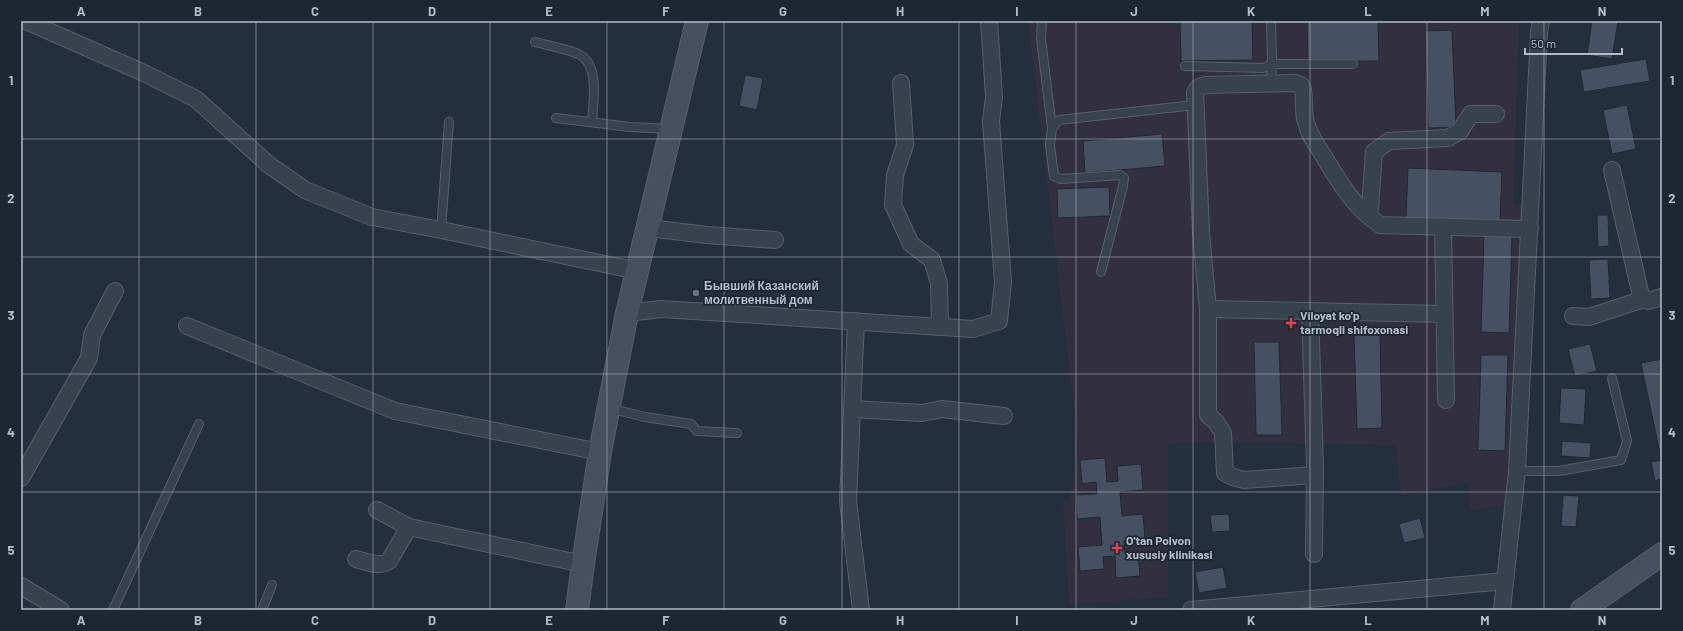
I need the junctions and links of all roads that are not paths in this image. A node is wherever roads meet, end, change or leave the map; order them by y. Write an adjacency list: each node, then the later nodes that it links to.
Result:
1 (26, 21): 25 (street)
2 (697, 21): 19 (main road)
3 (989, 21): 39 (street)
4 (1042, 21): 18 (lane)
5 (1271, 21): 8 (lane)
6 (1541, 21): 24 (street)
7 (535, 42): 17 (lane)
8 (1272, 64): 9 (lane); 10 (lane); 11 (lane)
9 (1353, 64)
10 (1185, 66)
11 (1271, 83): 13 (street); 21 (street)
12 (901, 84): 39 (street)
13 (1195, 105): 18 (lane); 32 (street)
14 (1496, 114): 21 (street)
15 (556, 118): 17 (lane)
16 (449, 122): 25 (lane)
17 (592, 122): 19 (lane)
18 (1052, 128): 28 (lane)
19 (671, 129): 23 (main road)
20 (1612, 170): 31 (street)
21 (1367, 215): 22 (street)
22 (1443, 227): 24 (street); 35 (street)
23 (648, 228): 26 (street); 27 (main road)
24 (1530, 229): 48 (street)
25 (441, 230): 27 (street)
26 (775, 240)
27 (638, 271): 34 (main road)
28 (1101, 272)
29 (115, 291): 50 (street)
30 (1662, 297): 31 (street)
31 (1644, 299): 36 (street)
32 (1208, 309): 33 (street); 49 (street)
33 (1310, 311): 35 (street); 49 (street)
34 (627, 313): 37 (street); 42 (main road)
35 (1444, 314): 41 (street)
36 (1573, 316)
37 (856, 321): 39 (street); 43 (street)
38 (187, 326): 47 (street)
39 (940, 327)
40 (1612, 378): 48 (lane)
41 (1446, 400)
42 (609, 408): 46 (lane); 47 (main road)
43 (852, 409): 44 (street); 65 (street)
44 (1004, 416)
45 (200, 424): 62 (lane)
46 (737, 433)
47 (600, 452): 56 (main road)
48 (1517, 471): 58 (street)
49 (1315, 475): 53 (street)
50 (21, 478)
51 (377, 510): 52 (street)
52 (409, 527): 55 (street); 56 (street)
53 (1314, 554)
54 (1662, 554): 68 (main road)
55 (356, 559)
56 (583, 564): 64 (main road)
57 (1662, 572): 69 (main road)
58 (1505, 581): 66 (street); 67 (street)
59 (272, 585): 63 (lane)
60 (21, 586): 61 (street)
61 (61, 610)
62 (112, 610)
63 (262, 610)
64 (577, 610)
65 (861, 610)
66 (1191, 610)
67 (1502, 610)
68 (1582, 610)
69 (1608, 610)

